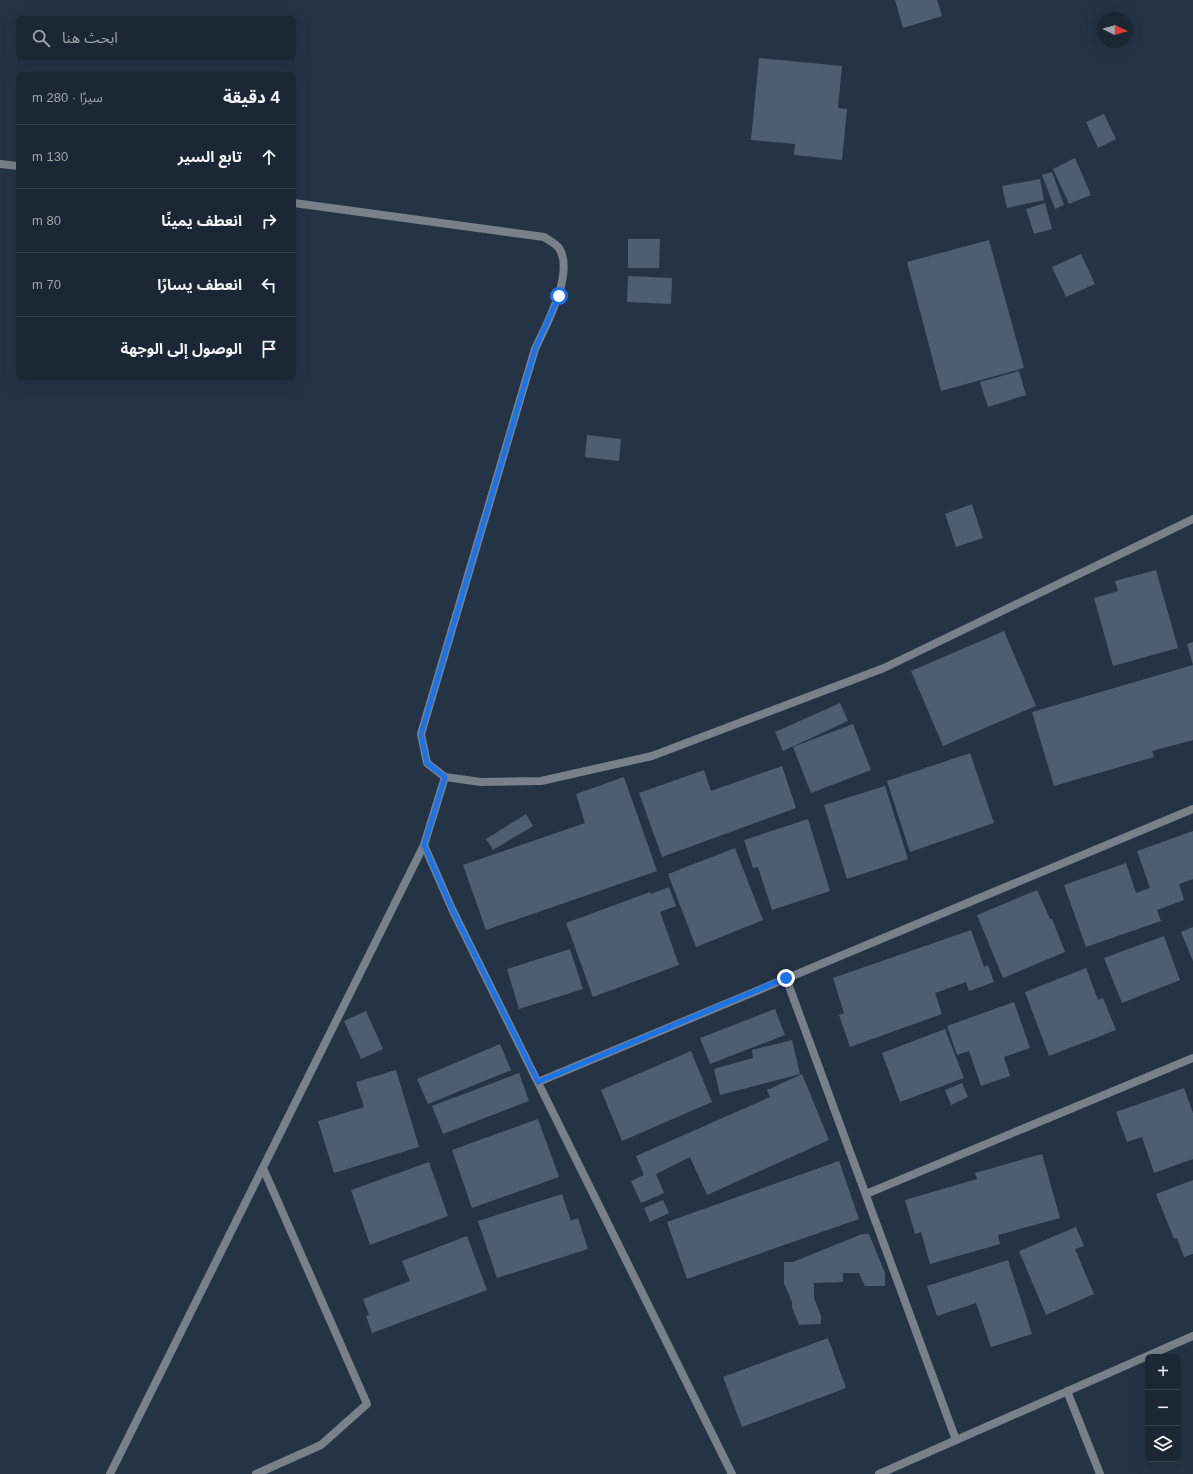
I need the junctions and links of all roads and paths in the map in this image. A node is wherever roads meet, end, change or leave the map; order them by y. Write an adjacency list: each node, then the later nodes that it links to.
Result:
1 (0, 164): 2 (street)
2 (16, 166)
3 (296, 203): 5 (street)
4 (1193, 520): 5 (street)
5 (445, 777): 7 (street)
6 (1193, 809): 8 (street)
7 (424, 845): 10 (street); 11 (street)
8 (786, 978): 10 (street); 12 (street)
9 (1193, 1058): 12 (street)
10 (538, 1082): 18 (street)
11 (262, 1168): 16 (street); 17 (street)
12 (866, 1194): 15 (street)
13 (1193, 1336): 14 (street)
14 (1067, 1391): 15 (street); 20 (street)
15 (956, 1440): 19 (street)
16 (110, 1474)
17 (256, 1474)
18 (732, 1474)
19 (879, 1474)
20 (1100, 1474)

